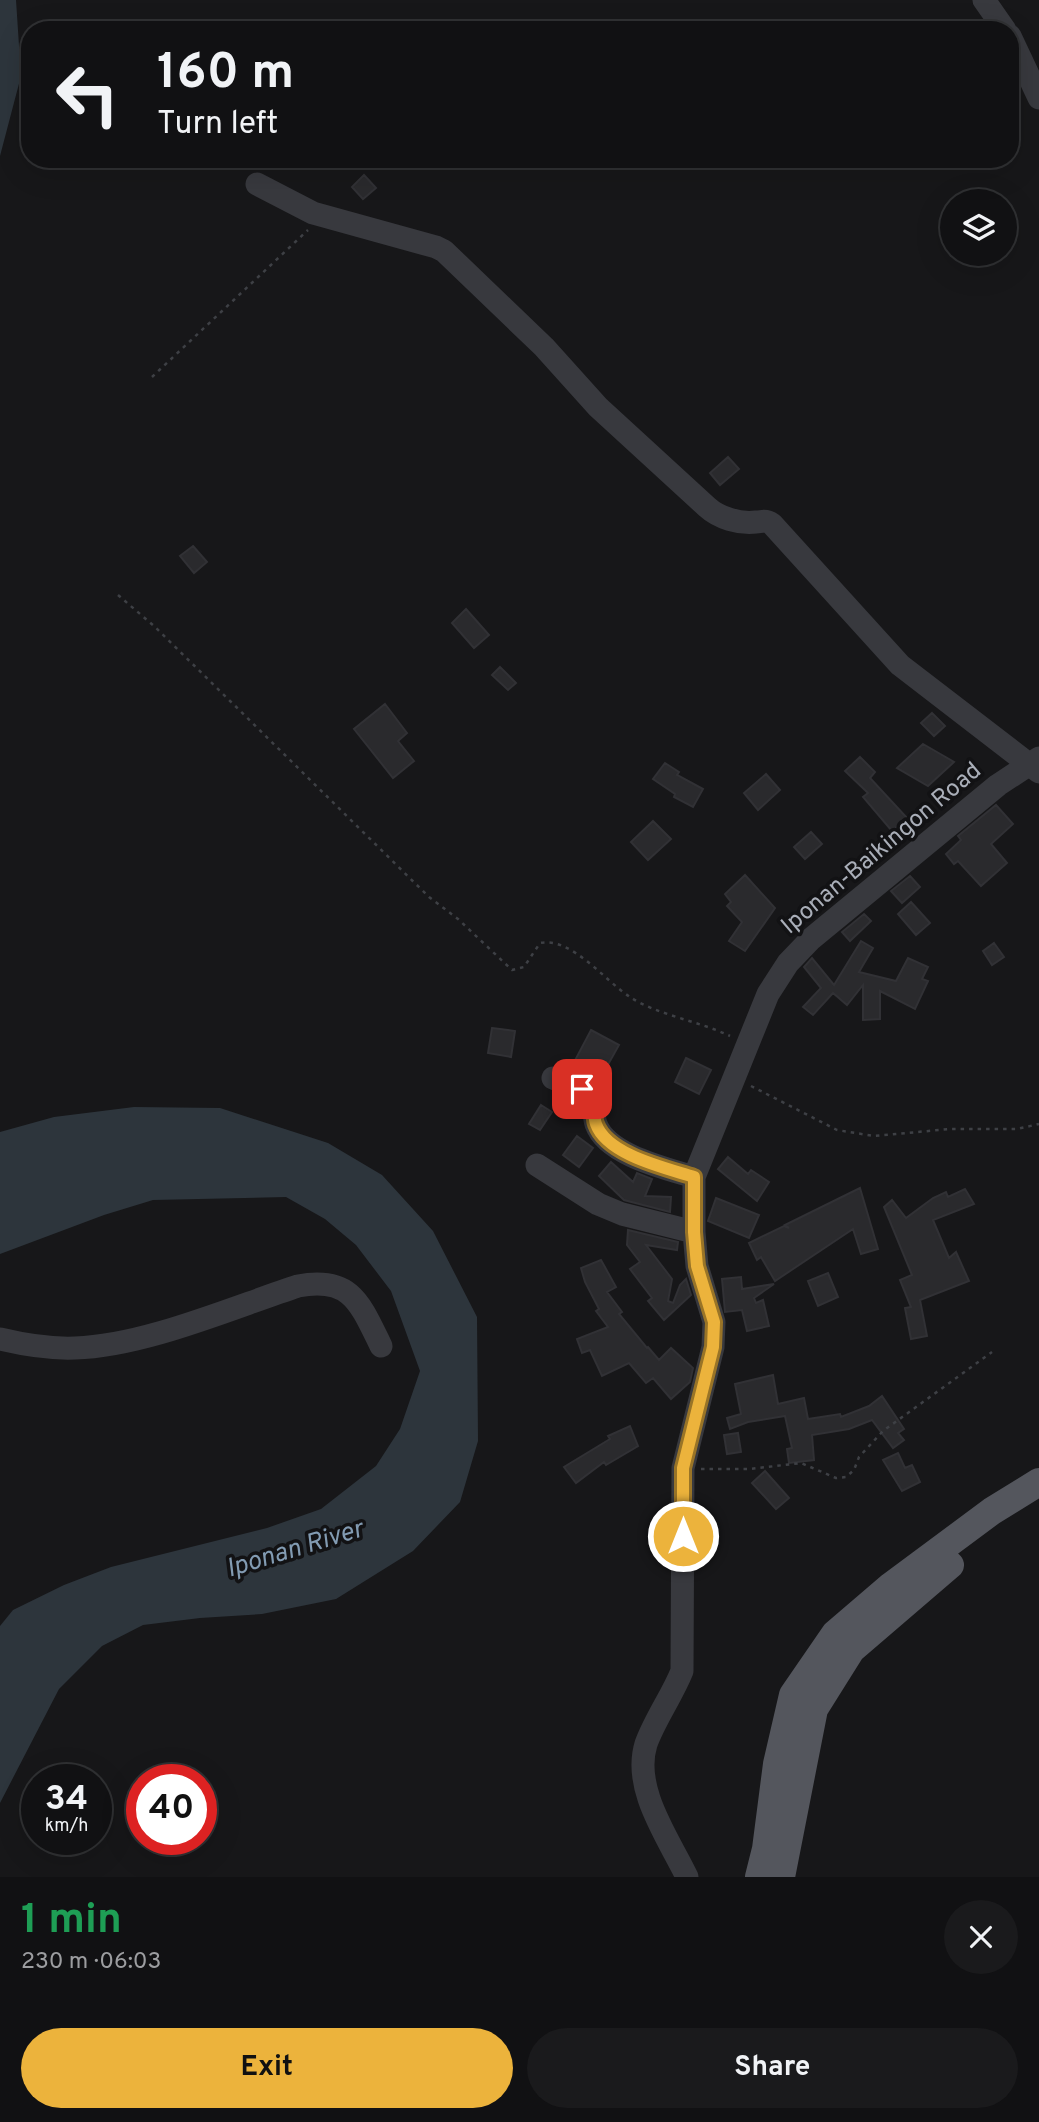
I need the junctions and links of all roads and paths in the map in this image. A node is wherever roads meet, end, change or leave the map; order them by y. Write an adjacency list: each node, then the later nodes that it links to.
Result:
1 (984, 0): 2 (street)
2 (999, 21)
3 (1019, 55): 4 (street)
4 (1039, 98)
5 (257, 184): 6 (street)
6 (323, 216): 7 (path); 9 (street)
7 (152, 377)
8 (118, 595): 10 (path)
9 (1036, 764): 10 (street, Iponan-Baikingon Road)
10 (745, 1044): 11 (street, Iponan-Baikingon Road)
11 (733, 1076): 13 (path); 15 (street, Iponan-Baikingon Road)
12 (553, 1078): 15 (street)
13 (1039, 1124)
14 (537, 1165): 16 (street)
15 (694, 1177): 16 (street, Iponan-Baikingon Road)
16 (694, 1232): 20 (street, Iponan-Baikingon Road)
17 (0, 1339): 18 (street)
18 (381, 1346)
19 (992, 1352): 20 (path)
20 (683, 1468): 23 (street, Iponan-Baikingon Road)
21 (1039, 1482): 24 (main road)
22 (1039, 1503): 25 (main road)
23 (687, 1877)
24 (760, 1877)
25 (780, 1877)

